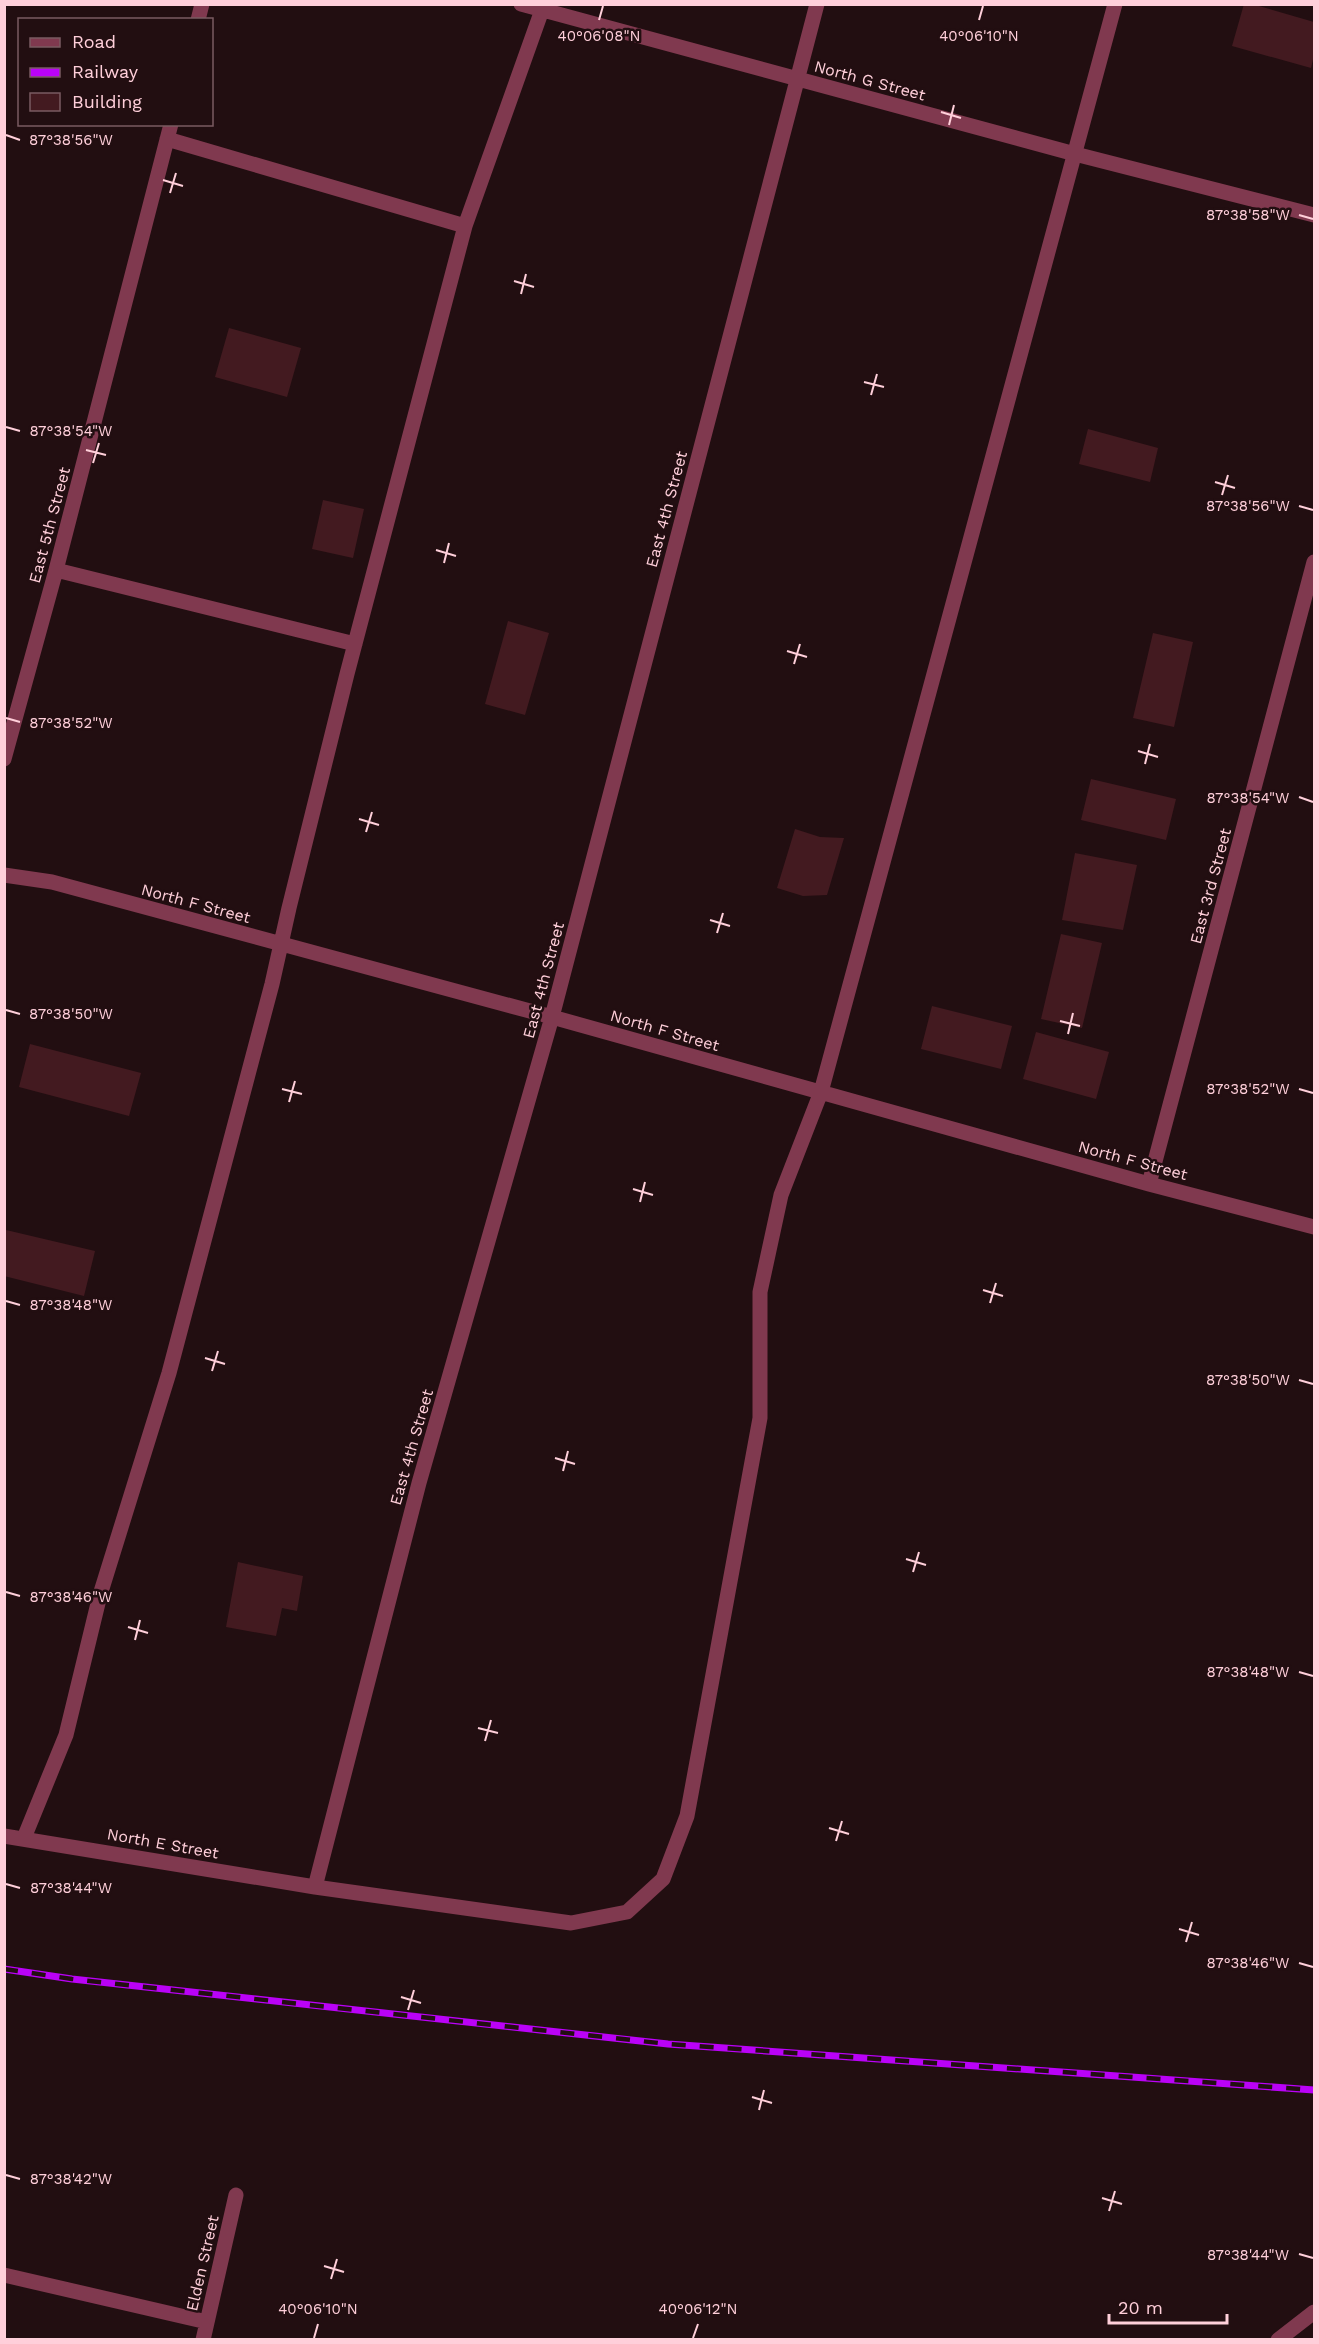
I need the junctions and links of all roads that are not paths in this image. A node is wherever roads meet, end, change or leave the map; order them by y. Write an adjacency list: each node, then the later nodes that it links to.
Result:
1 (521, 4): 4 (street, North G Street)
2 (817, 4): 5 (street, East 4th Street)
3 (1115, 4): 7 (street, North E Street)
4 (542, 10): 5 (street, North G Street); 9 (street)
5 (797, 79): 7 (street, North G Street); 16 (street, East 4th Street)
6 (169, 132): 9 (street); 11 (street, East 5th Street)
7 (1075, 154): 8 (street, North G Street); 17 (street, North E Street)
8 (1314, 215)
9 (465, 226): 12 (street)
10 (1314, 562): 18 (street, East 3rd Street)
11 (56, 570): 12 (street); 13 (street, East 5th Street)
12 (355, 644): 15 (street)
13 (4, 759)
14 (4, 875): 15 (street, North F Street)
15 (280, 944): 16 (street, North F Street); 21 (street)
16 (552, 1017): 17 (street, North F Street); 22 (street, East 4th Street)
17 (821, 1092): 18 (street, North F Street); 22 (street, North E Street)
18 (1149, 1184): 19 (street, North F Street)
19 (1314, 1227)
20 (4, 1836): 21 (street, North E Street)
21 (24, 1838): 22 (street, North E Street)
22 (315, 1887)
23 (236, 2195): 26 (street, Elden Street)
24 (4, 2275): 26 (street)
25 (1314, 2312): 28 (street)
26 (207, 2322): 27 (street, Elden Street)
27 (203, 2340)
28 (1278, 2340)

